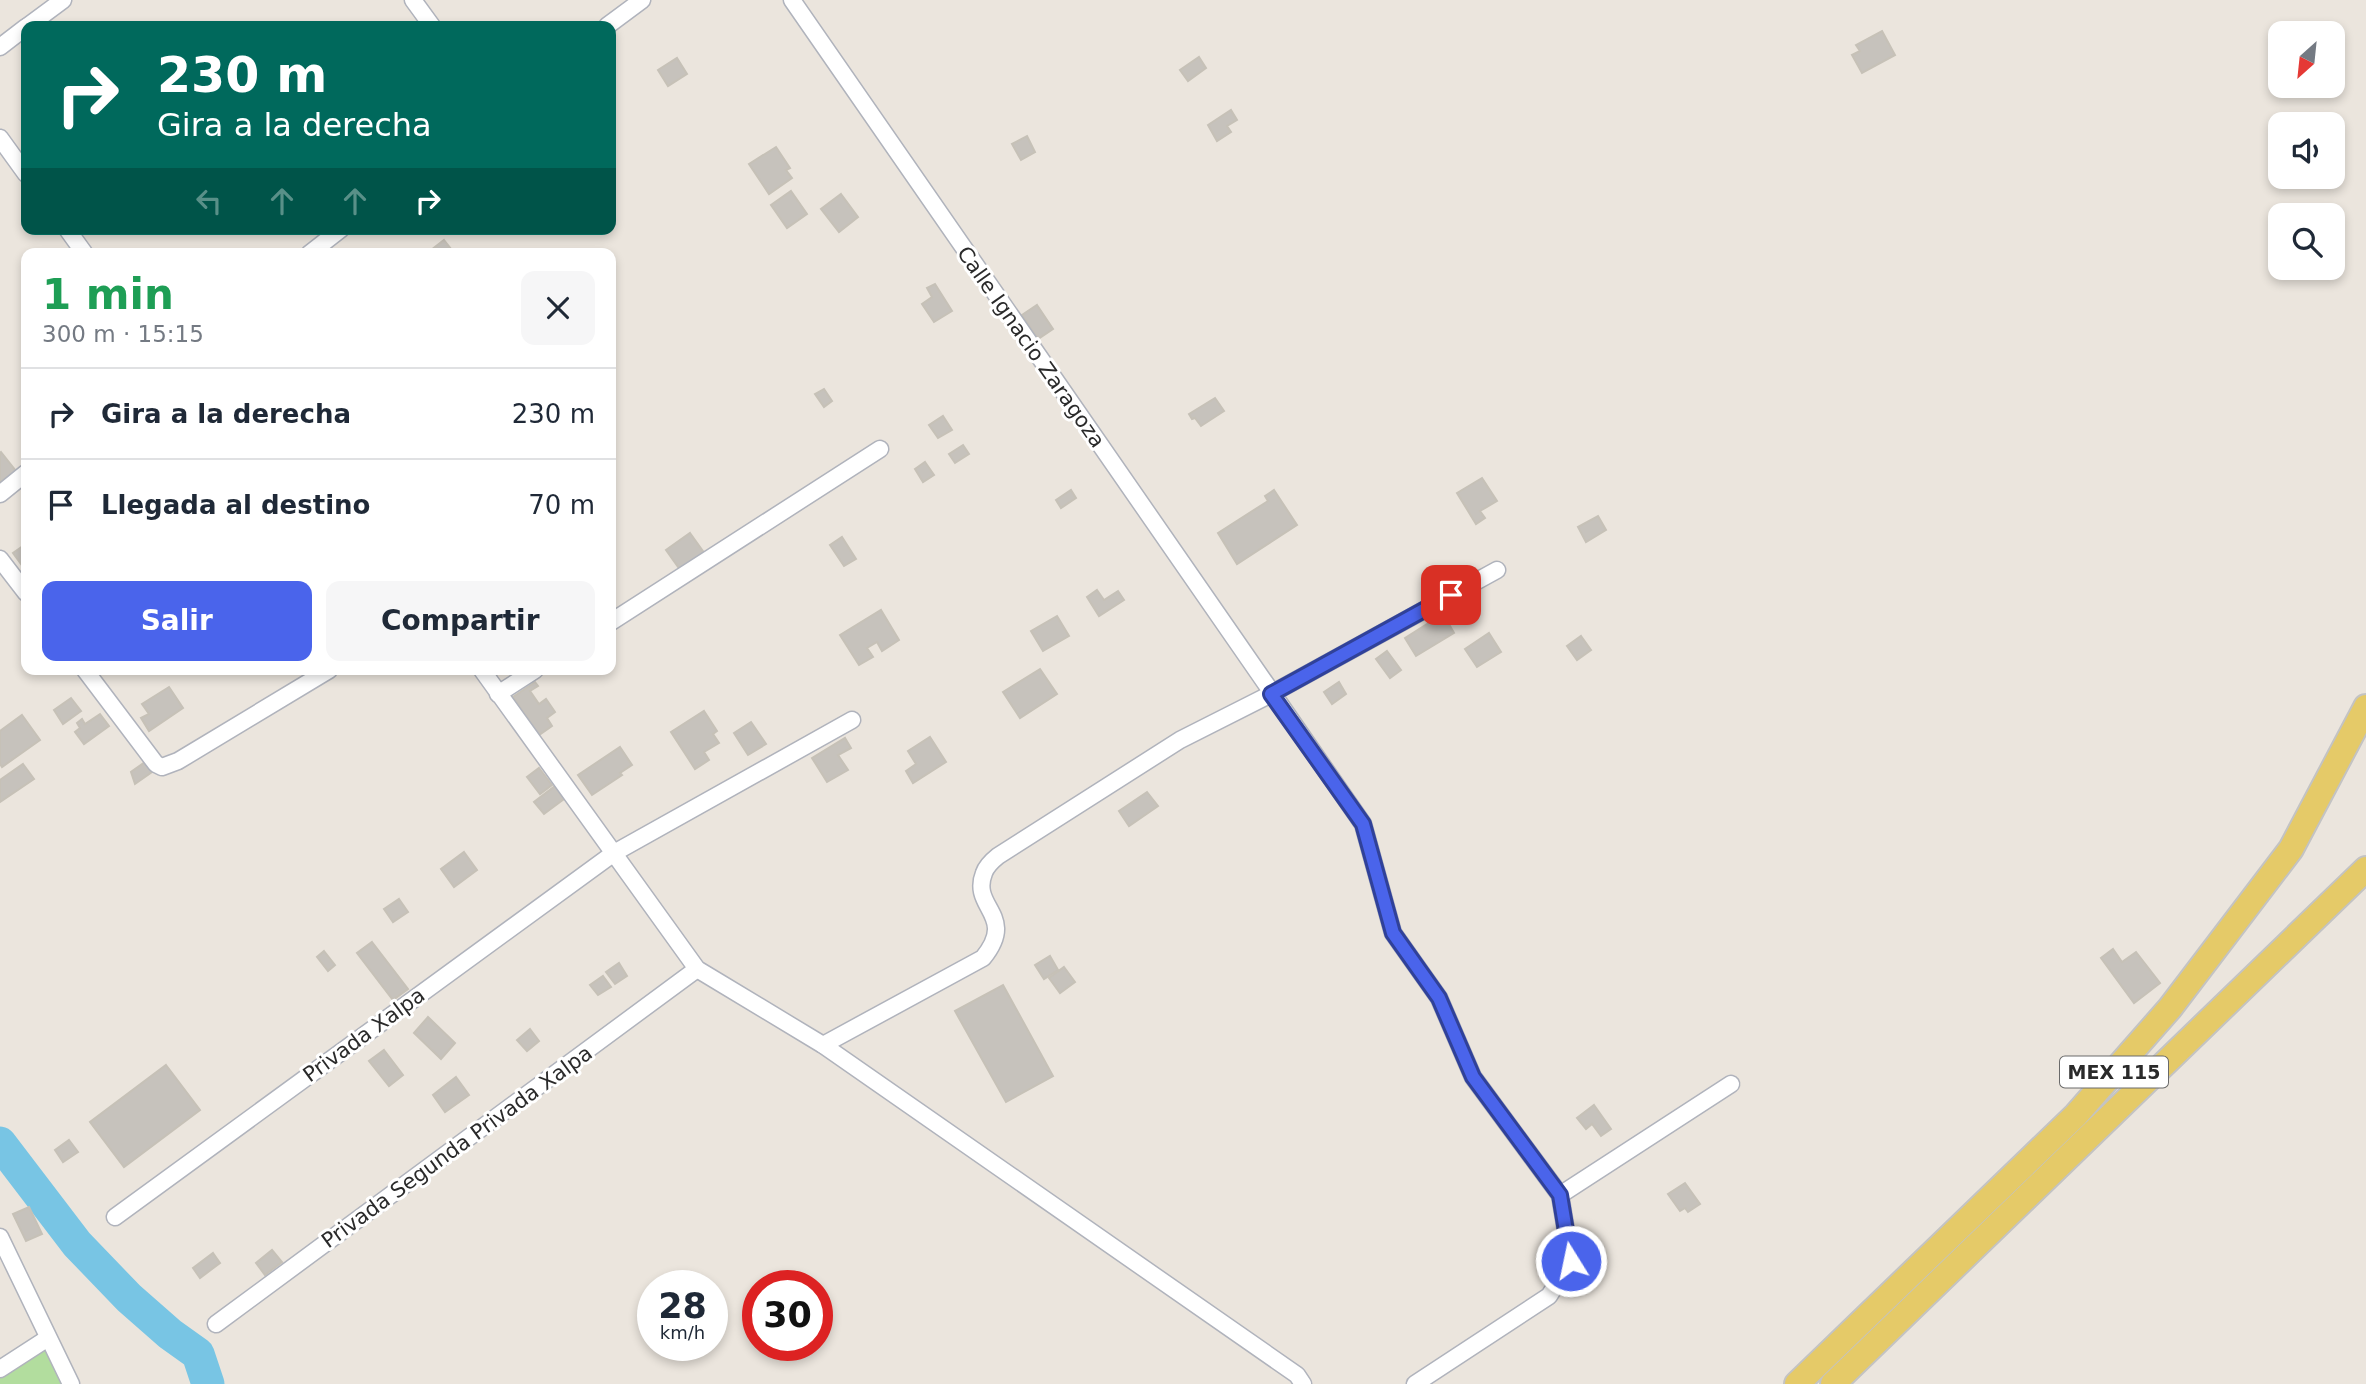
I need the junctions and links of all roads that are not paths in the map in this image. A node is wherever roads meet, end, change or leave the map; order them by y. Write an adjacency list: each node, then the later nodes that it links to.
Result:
1 (62, 0): 5 (street)
2 (413, 0): 6 (street)
3 (642, 0): 7 (street)
4 (792, 0): 26 (street, Calle Ignacio Zaragoza)
5 (35, 21)
6 (428, 21)
7 (614, 21)
8 (21, 31): 9 (street)
9 (0, 47)
10 (0, 138): 11 (street)
11 (21, 167)
12 (333, 235): 13 (street)
13 (317, 248)
14 (880, 449): 20 (street)
15 (21, 477): 16 (street)
16 (0, 494)
17 (0, 558): 19 (street)
18 (1497, 570): 26 (street)
19 (21, 586)
20 (616, 618)
21 (89, 675): 22 (street)
22 (321, 675)
23 (485, 675): 25 (street)
24 (527, 675): 25 (street)
25 (498, 694): 29 (street)
26 (1271, 694): 32 (street); 34 (street, Calle Ignacio Zaragoza)
27 (2366, 707): 43 (main road, MEX 115)
28 (852, 720): 29 (street, Privada Xalpa)
29 (614, 853): 31 (street); 35 (street, Privada Xalpa)
30 (2366, 869): 44 (main road, MEX 115)
31 (697, 969): 32 (street); 37 (street, Privada Segunda Privada Xalpa)
32 (823, 1045): 41 (street)
33 (1731, 1084): 34 (street)
34 (1560, 1195): 42 (street)
35 (115, 1217)
36 (0, 1237): 38 (street)
37 (216, 1324)
38 (48, 1338): 39 (street); 40 (street)
39 (0, 1369)
40 (71, 1384)
41 (1303, 1384)
42 (1415, 1384)
43 (1797, 1384)
44 (1833, 1384)

